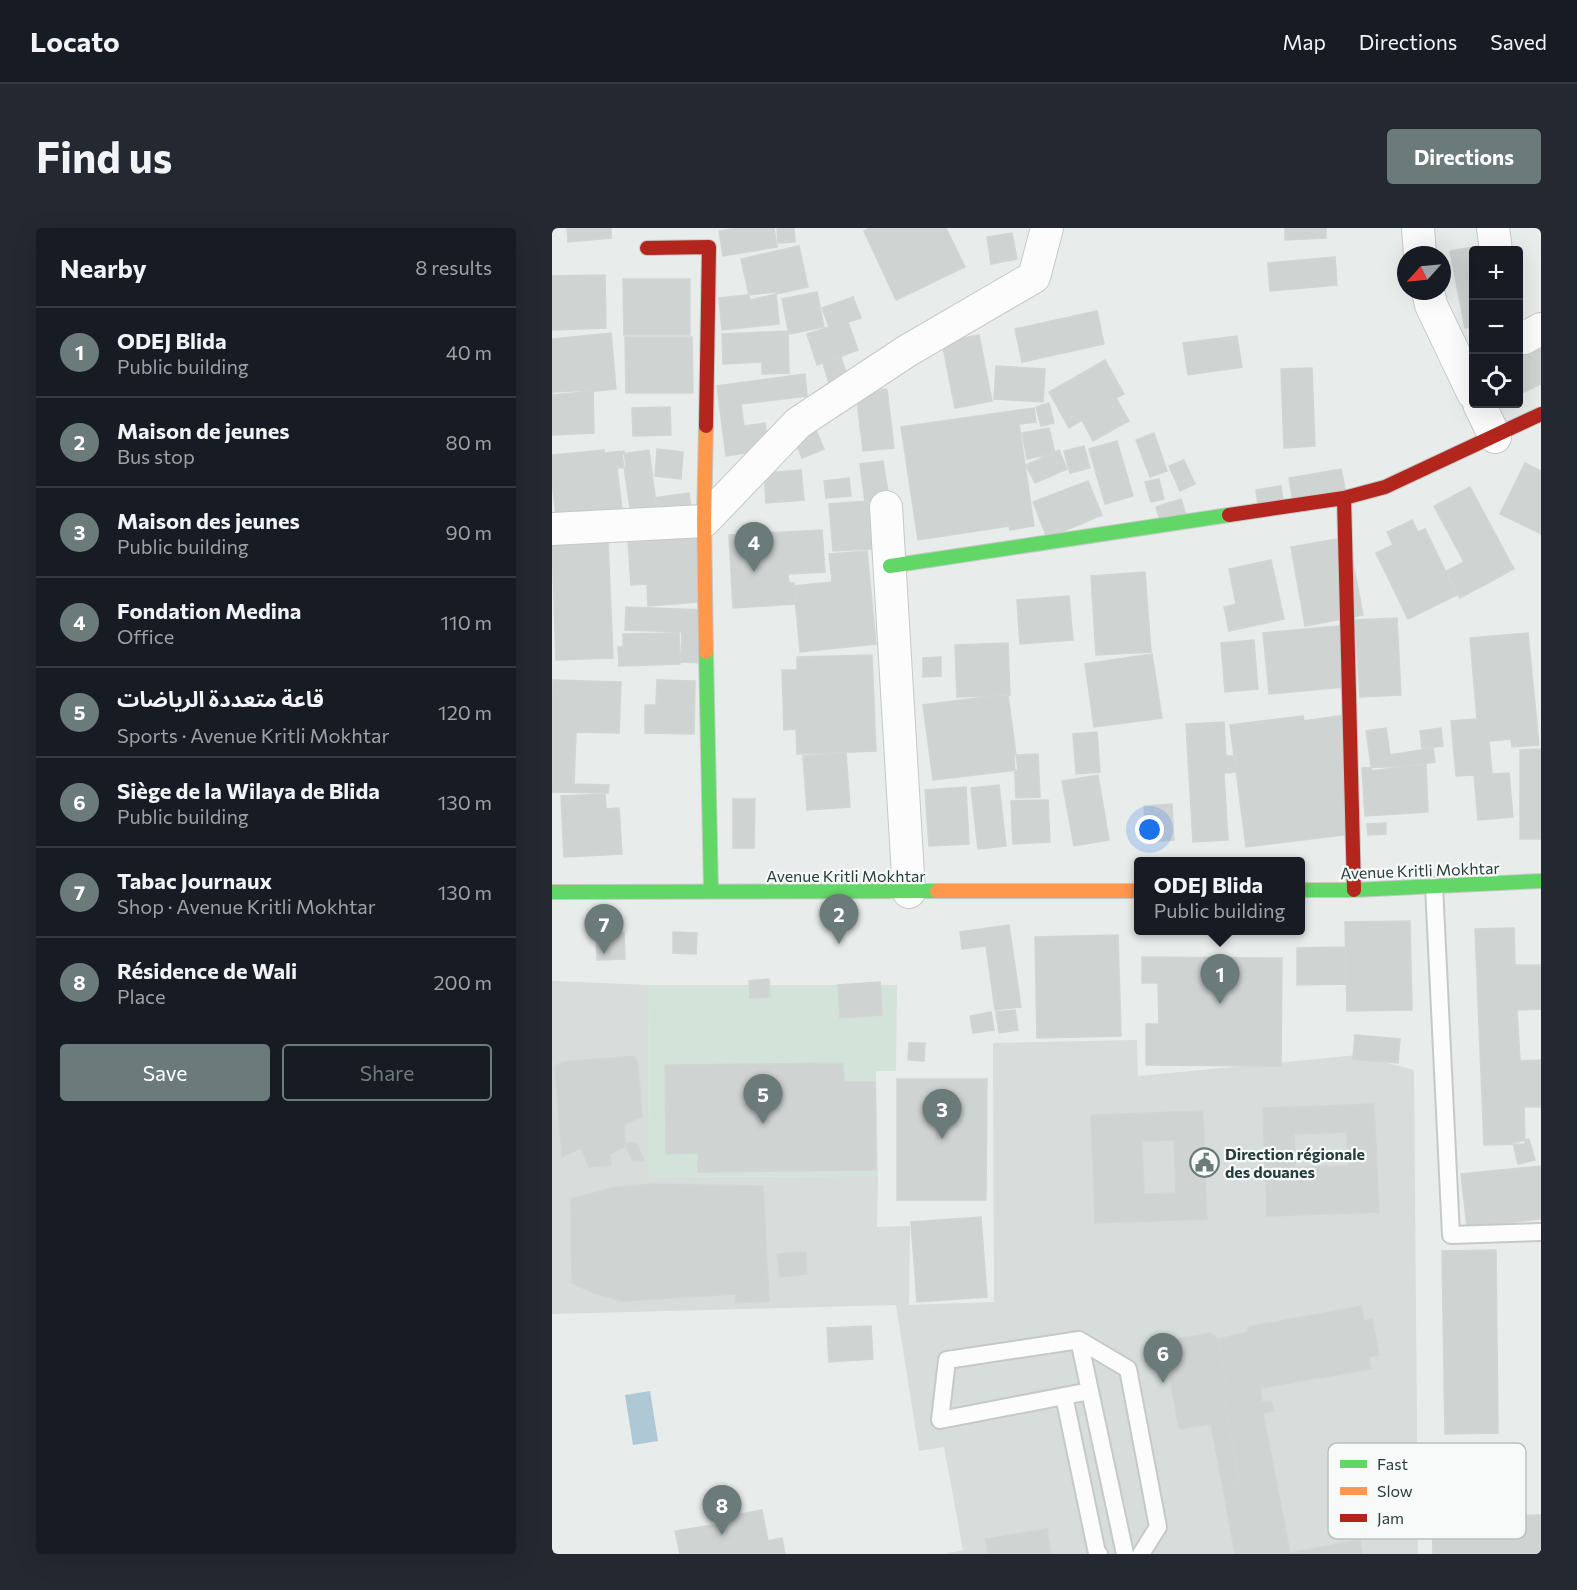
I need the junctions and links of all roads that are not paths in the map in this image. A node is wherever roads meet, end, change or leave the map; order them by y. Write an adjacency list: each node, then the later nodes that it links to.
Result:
1 (1047, 228): 16 (street)
2 (1418, 228): 4 (street)
3 (1493, 228): 5 (street)
4 (1419, 246)
5 (1495, 246)
6 (647, 248): 16 (street)
7 (1430, 300): 10 (street)
8 (1541, 329): 9 (street)
9 (1523, 338)
10 (1469, 385)
11 (1481, 408): 13 (street)
12 (1541, 414): 13 (street)
13 (1495, 437): 14 (street)
14 (1344, 498): 18 (street); 22 (street)
15 (886, 507): 18 (street)
16 (704, 521): 17 (street); 23 (street)
17 (552, 529)
18 (890, 566): 26 (street)
19 (1541, 881): 20 (street, Avenue Kritli Mokhtar)
20 (1434, 886): 22 (street, Avenue Kritli Mokhtar); 27 (lane)
21 (1305, 890): 22 (street, Avenue Kritli Mokhtar)
22 (1354, 890)
23 (711, 891): 25 (street, Avenue Kritli Mokhtar); 26 (street, Avenue Kritli Mokhtar)
24 (1134, 891): 26 (street, Avenue Kritli Mokhtar)
25 (552, 892)
26 (909, 892)
27 (1541, 1232)
28 (1079, 1340): 29 (lane); 30 (lane); 33 (lane)
29 (1090, 1391): 30 (lane); 32 (lane)
30 (1064, 1396): 31 (lane)
31 (1099, 1554)
32 (1125, 1554)
33 (1141, 1554)

